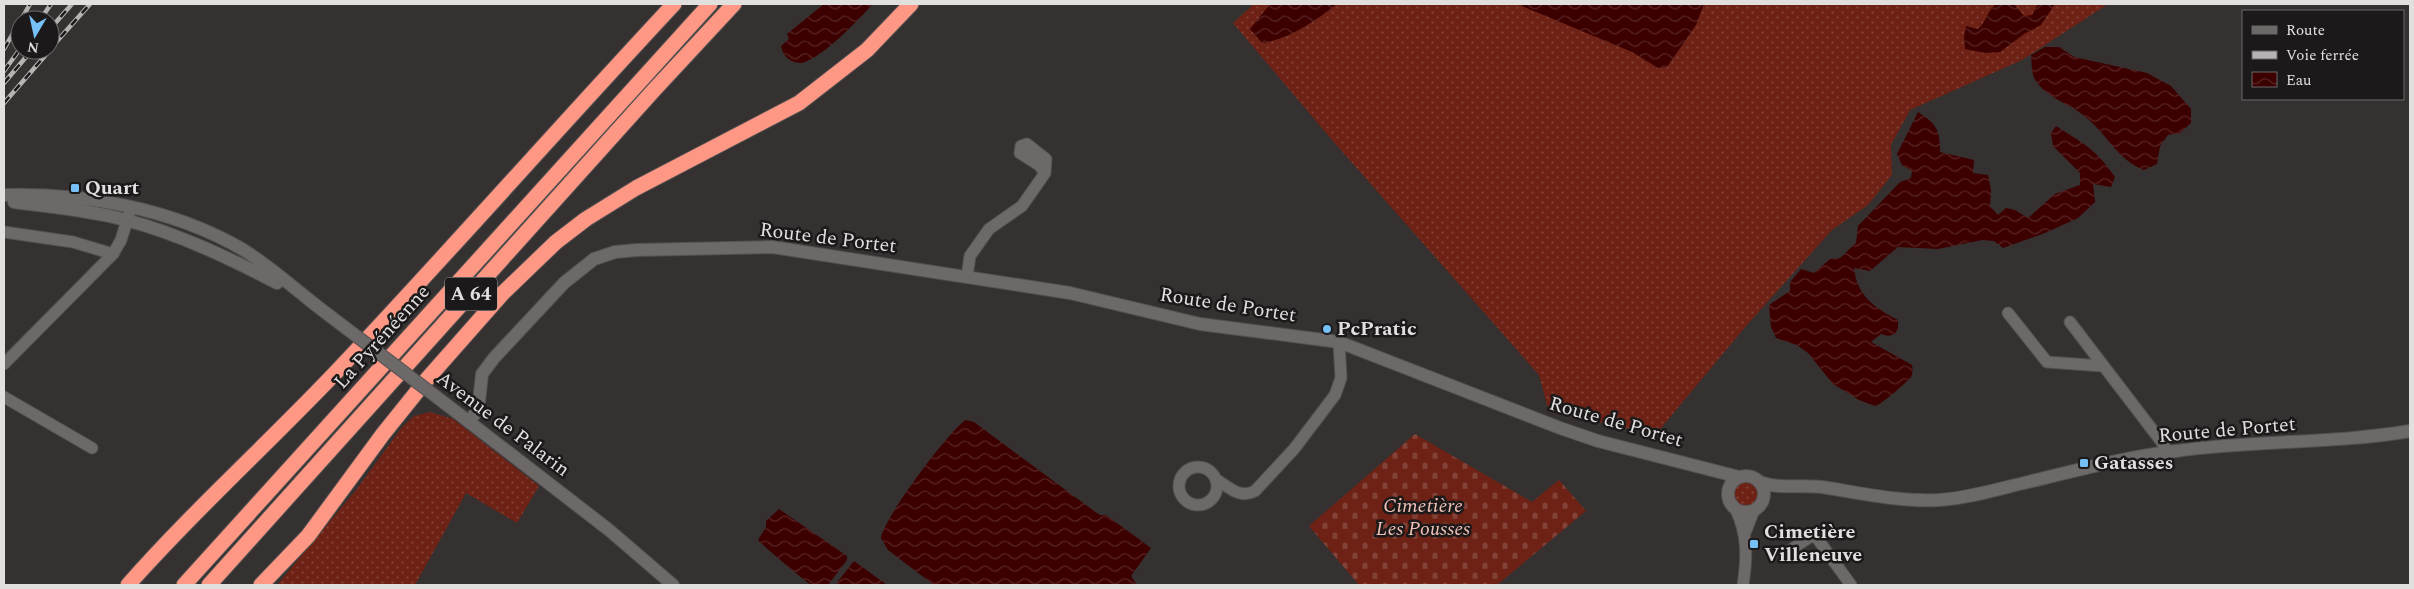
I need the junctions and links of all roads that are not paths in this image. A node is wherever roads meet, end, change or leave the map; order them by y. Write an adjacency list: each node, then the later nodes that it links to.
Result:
1 (674, 4): 35 (highway)
2 (710, 4): 36 (highway, La Pyrénéenne / A 64)
3 (734, 4): 37 (highway, La Pyrénéenne / A 64)
4 (911, 4): 38 (highway)
5 (1046, 173): 12 (street)
6 (4, 195): 8 (street, Avenue de Palarin)
7 (4, 200): 9 (street, Avenue de Palarin)
8 (132, 206): 9 (street); 13 (street, Avenue de Palarin)
9 (127, 220): 11 (street); 13 (street, Avenue de Palarin)
10 (4, 232): 11 (street)
11 (113, 254): 17 (street)
12 (966, 276): 16 (street, Route de Portet); 20 (street, Route de Portet)
13 (305, 298): 20 (street, Avenue de Palarin, bridge)
14 (2008, 312): 18 (street)
15 (2070, 322): 18 (street)
16 (1339, 342): 24 (street, Route de Portet); 26 (street)
17 (4, 364)
18 (2103, 366): 23 (street)
19 (4, 397): 22 (street)
20 (468, 422): 39 (street, Avenue de Palarin)
21 (2410, 431): 23 (street, Route de Portet)
22 (92, 448)
23 (2167, 452): 28 (street, Route de Portet)
24 (1717, 473): 25 (street, Route de Portet); 29 (street)
25 (1739, 478): 27 (street); 29 (street)
26 (1217, 480)
27 (1759, 482): 28 (street, Route de Portet); 30 (street)
28 (1782, 488): 30 (street, Route de Portet)
29 (1727, 493): 31 (street)
30 (1763, 500): 32 (street)
31 (1736, 510): 32 (street); 33 (street)
32 (1754, 510): 33 (street)
33 (1745, 533): 40 (street)
34 (1789, 551): 41 (street)
35 (128, 585)
36 (184, 585)
37 (209, 585)
38 (261, 585)
39 (673, 585)
40 (1743, 585)
41 (1851, 585)

